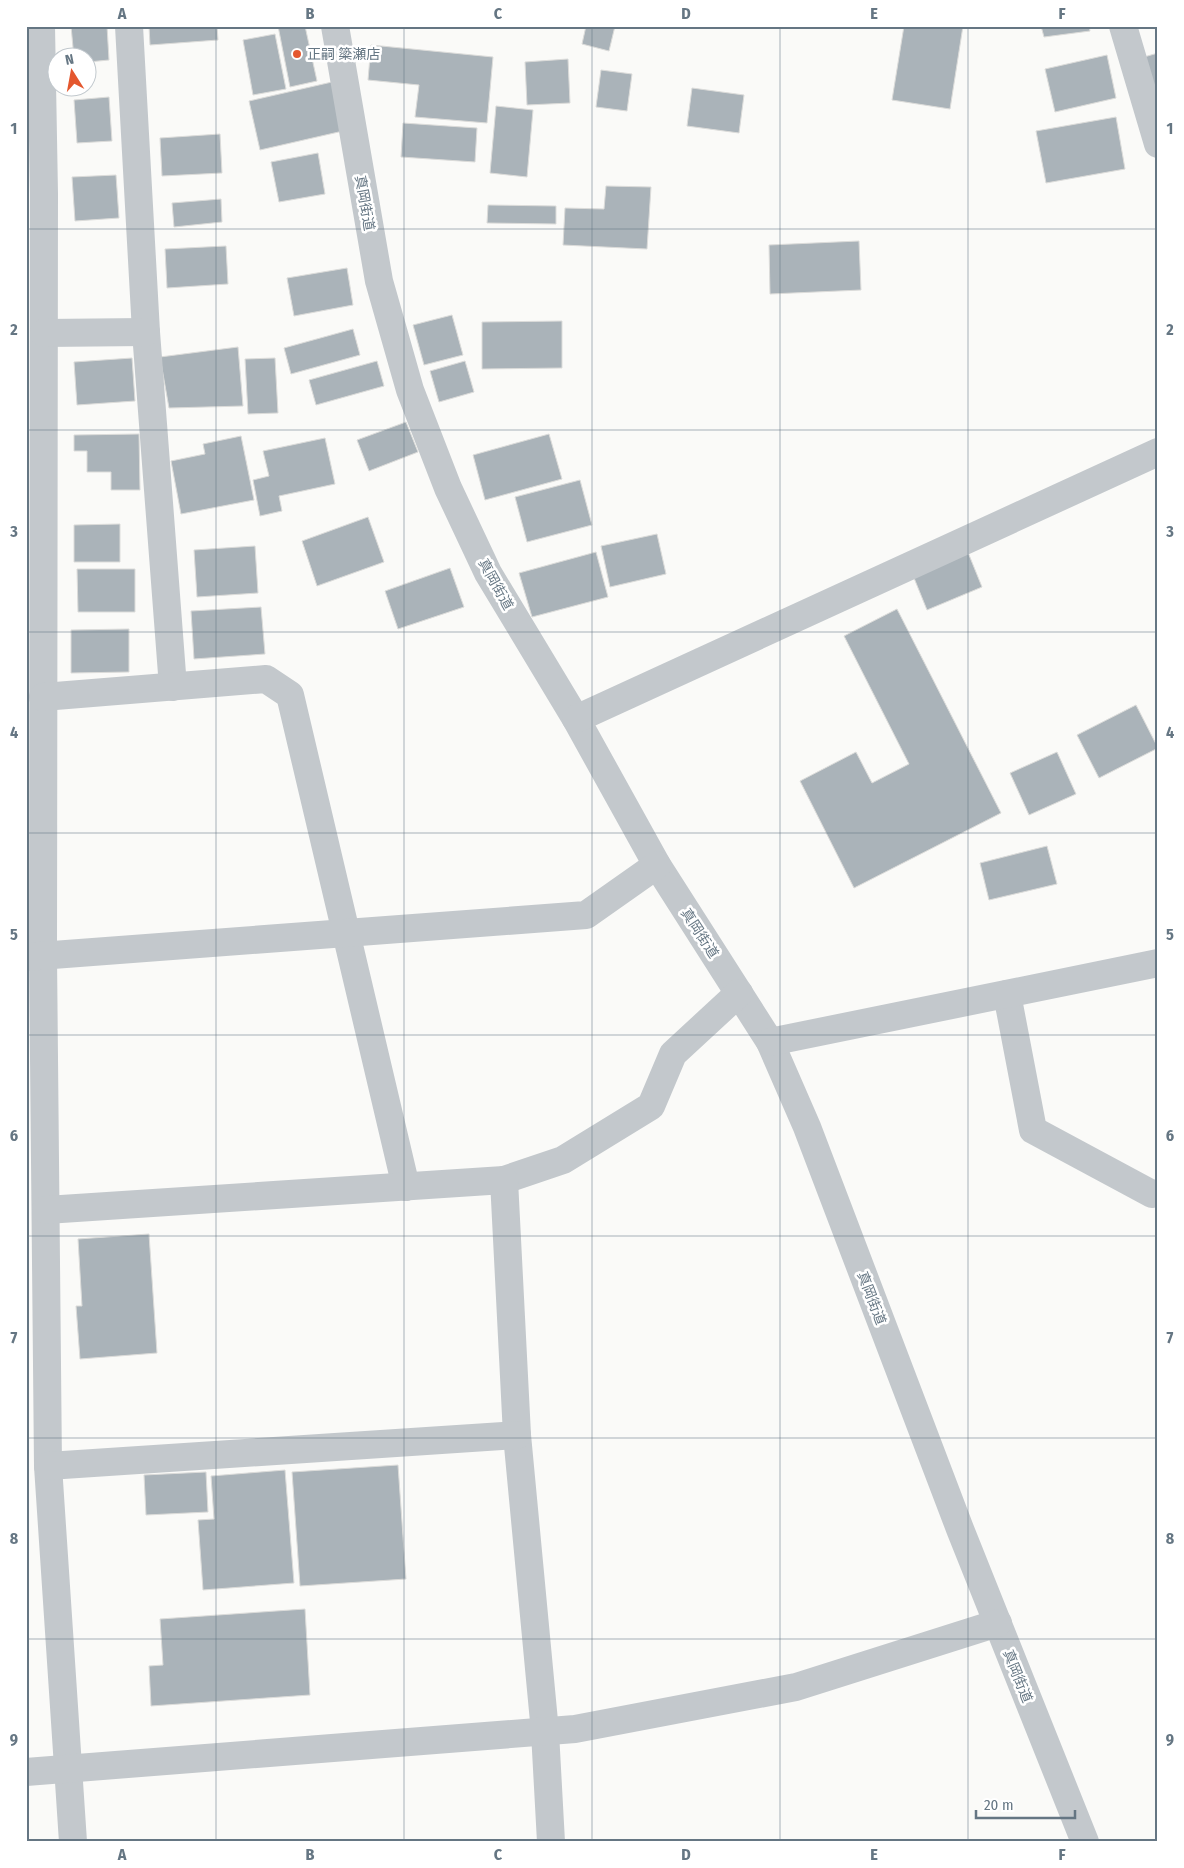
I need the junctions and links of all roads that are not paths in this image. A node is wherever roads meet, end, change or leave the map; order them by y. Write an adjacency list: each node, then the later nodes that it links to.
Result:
1 (42, 26): 6 (street)
2 (129, 26): 7 (street)
3 (335, 26): 12 (street, 真岡街道)
4 (1123, 26): 5 (street)
5 (1158, 144)
6 (35, 195): 8 (street)
7 (146, 332): 8 (street); 10 (street)
8 (44, 333): 11 (street)
9 (1158, 452): 12 (street)
10 (173, 687): 11 (street); 14 (street)
11 (43, 697): 15 (street)
12 (576, 720): 13 (street, 真岡街道)
13 (657, 865): 14 (street); 17 (street, 真岡街道)
14 (347, 933): 15 (street); 21 (street)
15 (35, 957): 23 (street)
16 (1158, 963): 18 (street)
17 (739, 993): 19 (street, 真岡街道); 20 (street)
18 (1007, 994): 19 (street); 22 (street)
19 (770, 1042): 26 (street, 真岡街道)
20 (504, 1180): 21 (street); 24 (street)
21 (406, 1187): 23 (street)
22 (1158, 1193)
23 (46, 1210): 25 (street)
24 (517, 1435): 25 (street); 27 (street)
25 (48, 1466): 28 (street)
26 (998, 1623): 27 (street); 32 (street, 真岡街道)
27 (545, 1732): 28 (street); 31 (street)
28 (68, 1770): 29 (street); 30 (street)
29 (26, 1772)
30 (73, 1842)
31 (551, 1842)
32 (1085, 1842)

